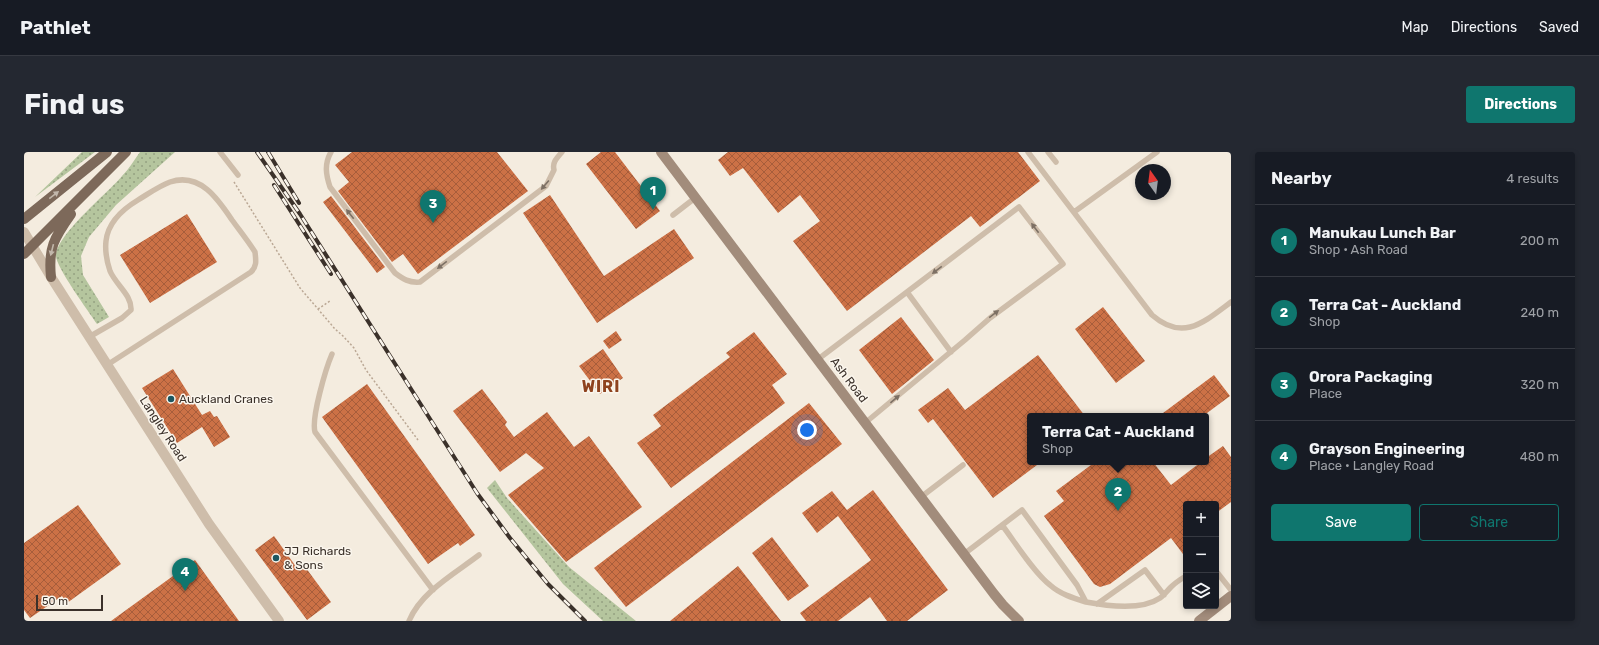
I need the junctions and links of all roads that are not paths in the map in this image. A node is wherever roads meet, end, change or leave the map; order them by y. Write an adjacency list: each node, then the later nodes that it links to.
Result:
1 (108, 152): 14 (main road, one-way to 1)
2 (126, 152): 12 (main road)
3 (220, 152): 11 (lane)
4 (331, 152): 5 (lane, one-way to 4)
5 (562, 152)
6 (661, 152): 13 (main road, Ash Road)
7 (1028, 152): 16 (lane)
8 (1048, 152): 10 (lane)
9 (1156, 152): 16 (lane)
10 (1056, 162)
11 (238, 175)
12 (86, 193): 20 (main road); 22 (main road, one-way to 22)
13 (695, 198): 17 (lane); 28 (main road, Ash Road)
14 (41, 206): 15 (main road); 18 (main road)
15 (24, 207)
16 (1074, 212): 24 (lane)
17 (673, 215)
18 (24, 219)
19 (24, 232): 20 (street, Langley Road)
20 (28, 244): 21 (main road); 22 (street, Langley Road)
21 (24, 254)
22 (51, 277): 25 (street, Langley Road)
23 (908, 292): 26 (lane); 26 (lane, one-way to 23); 28 (lane)
24 (1231, 302)
25 (89, 337): 29 (street, Langley Road); 29 (lane)
26 (951, 352): 30 (lane, one-way to 26)
27 (332, 354): 38 (lane)
28 (817, 360): 30 (main road, Ash Road)
29 (107, 365): 44 (street, Langley Road)
30 (865, 423): 32 (main road, Ash Road)
31 (963, 465): 32 (lane)
32 (921, 498): 34 (main road, Ash Road)
33 (1002, 525): 34 (lane); 42 (lane); 42 (lane)
34 (964, 554): 46 (main road, Ash Road)
35 (479, 555): 38 (lane)
36 (1218, 573): 39 (lane)
37 (1183, 578): 40 (lane)
38 (433, 590): 45 (lane)
39 (1231, 590)
40 (1164, 595): 43 (lane); 43 (lane)
41 (1231, 596): 47 (main road)
42 (1086, 602): 43 (lane)
43 (1098, 604)
44 (280, 621)
45 (409, 621)
46 (1019, 621)
47 (1199, 621)

